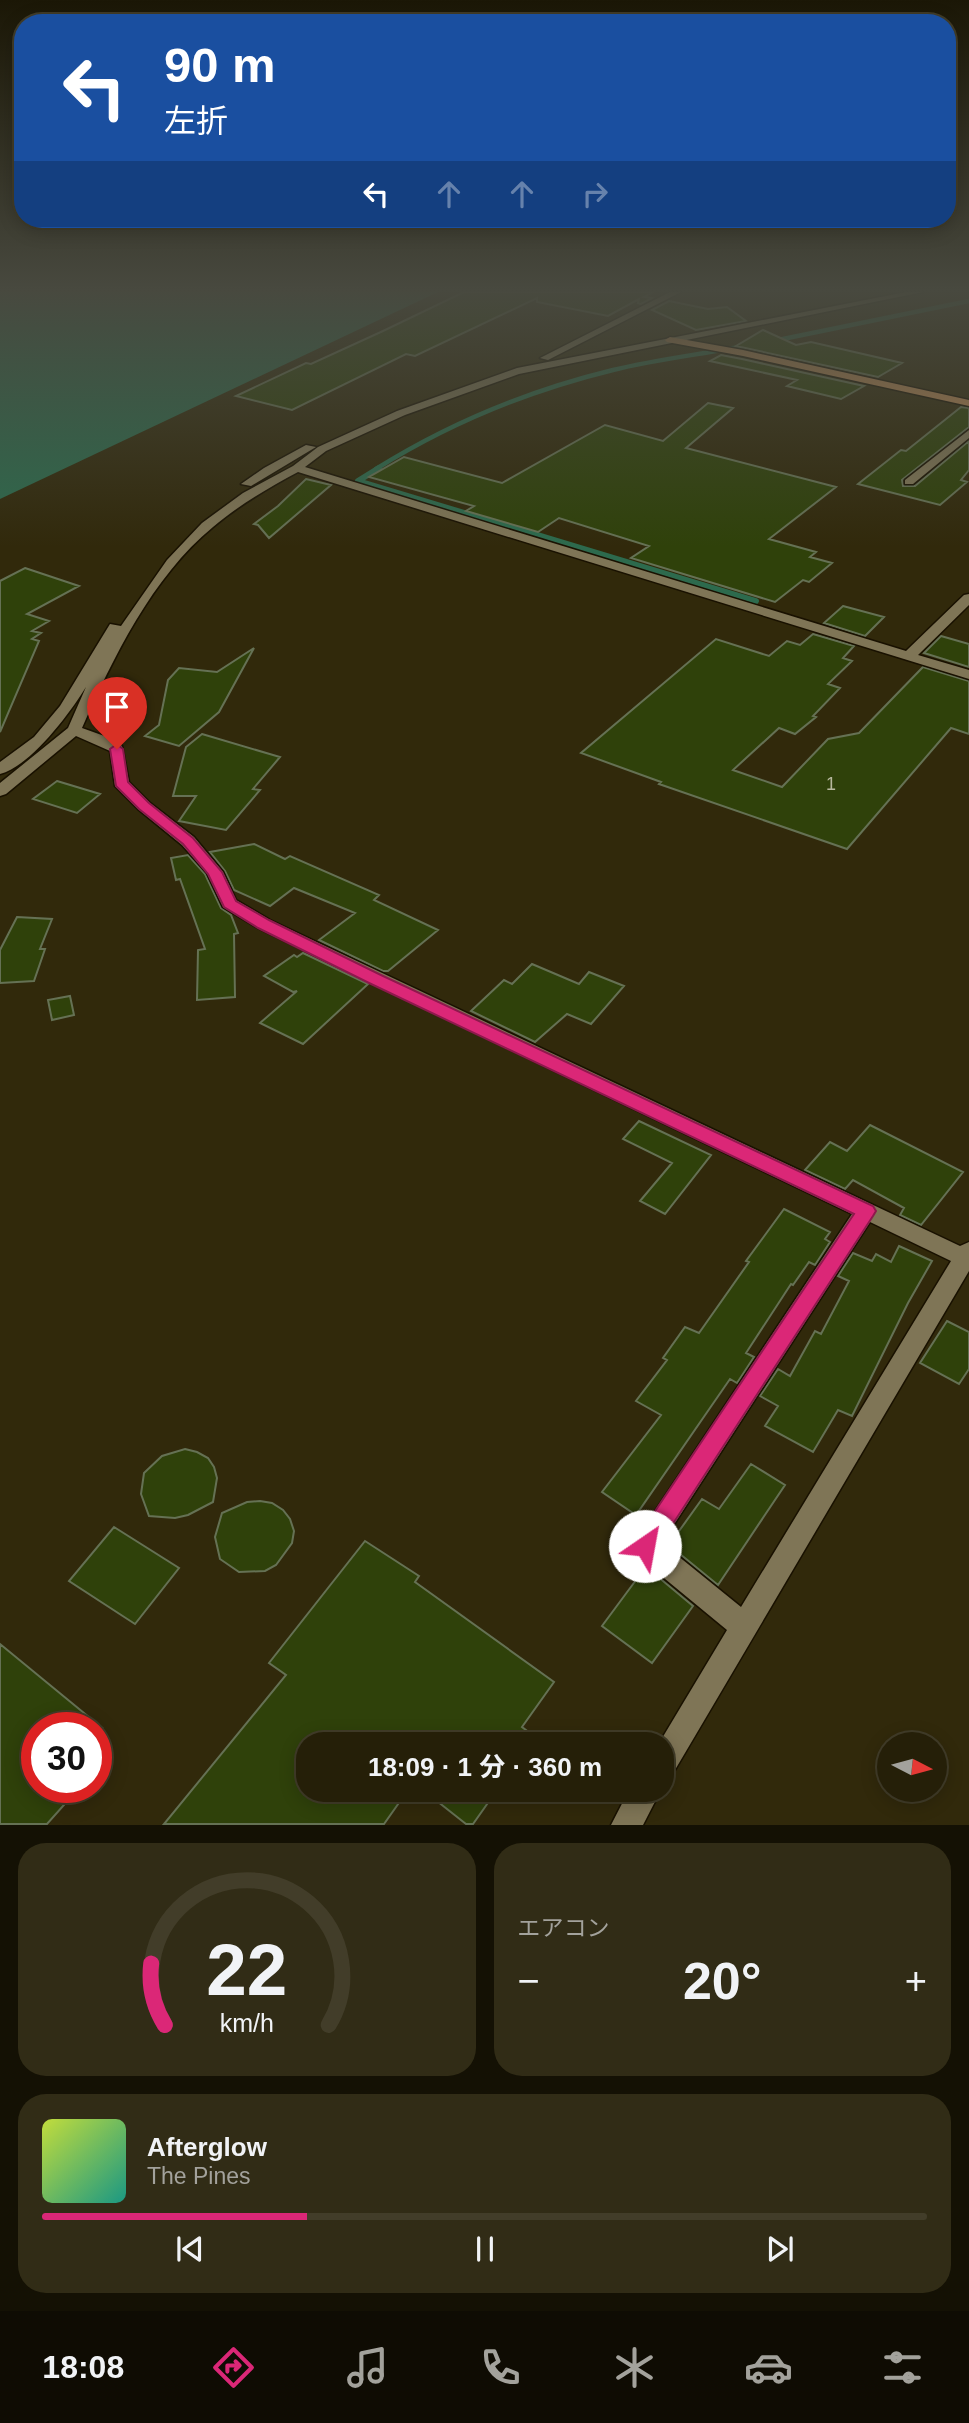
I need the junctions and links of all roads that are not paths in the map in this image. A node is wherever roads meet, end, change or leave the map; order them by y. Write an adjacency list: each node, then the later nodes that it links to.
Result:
1 (470, 377): 12 (street)
2 (498, 377): 6 (street)
3 (852, 377): 4 (main road)
4 (969, 403)
5 (969, 433): 7 (street)
6 (297, 468): 9 (street); 11 (street)
7 (909, 482)
8 (969, 598): 9 (street)
9 (908, 657): 10 (street)
10 (969, 675)
11 (74, 730): 13 (street); 14 (street)
12 (0, 769)
13 (0, 791)
14 (866, 1211): 15 (street); 16 (street)
15 (968, 1256): 16 (street)
16 (744, 1627): 17 (street)
17 (674, 1745)
18 (639, 1802): 19 (street)
19 (626, 1825)

